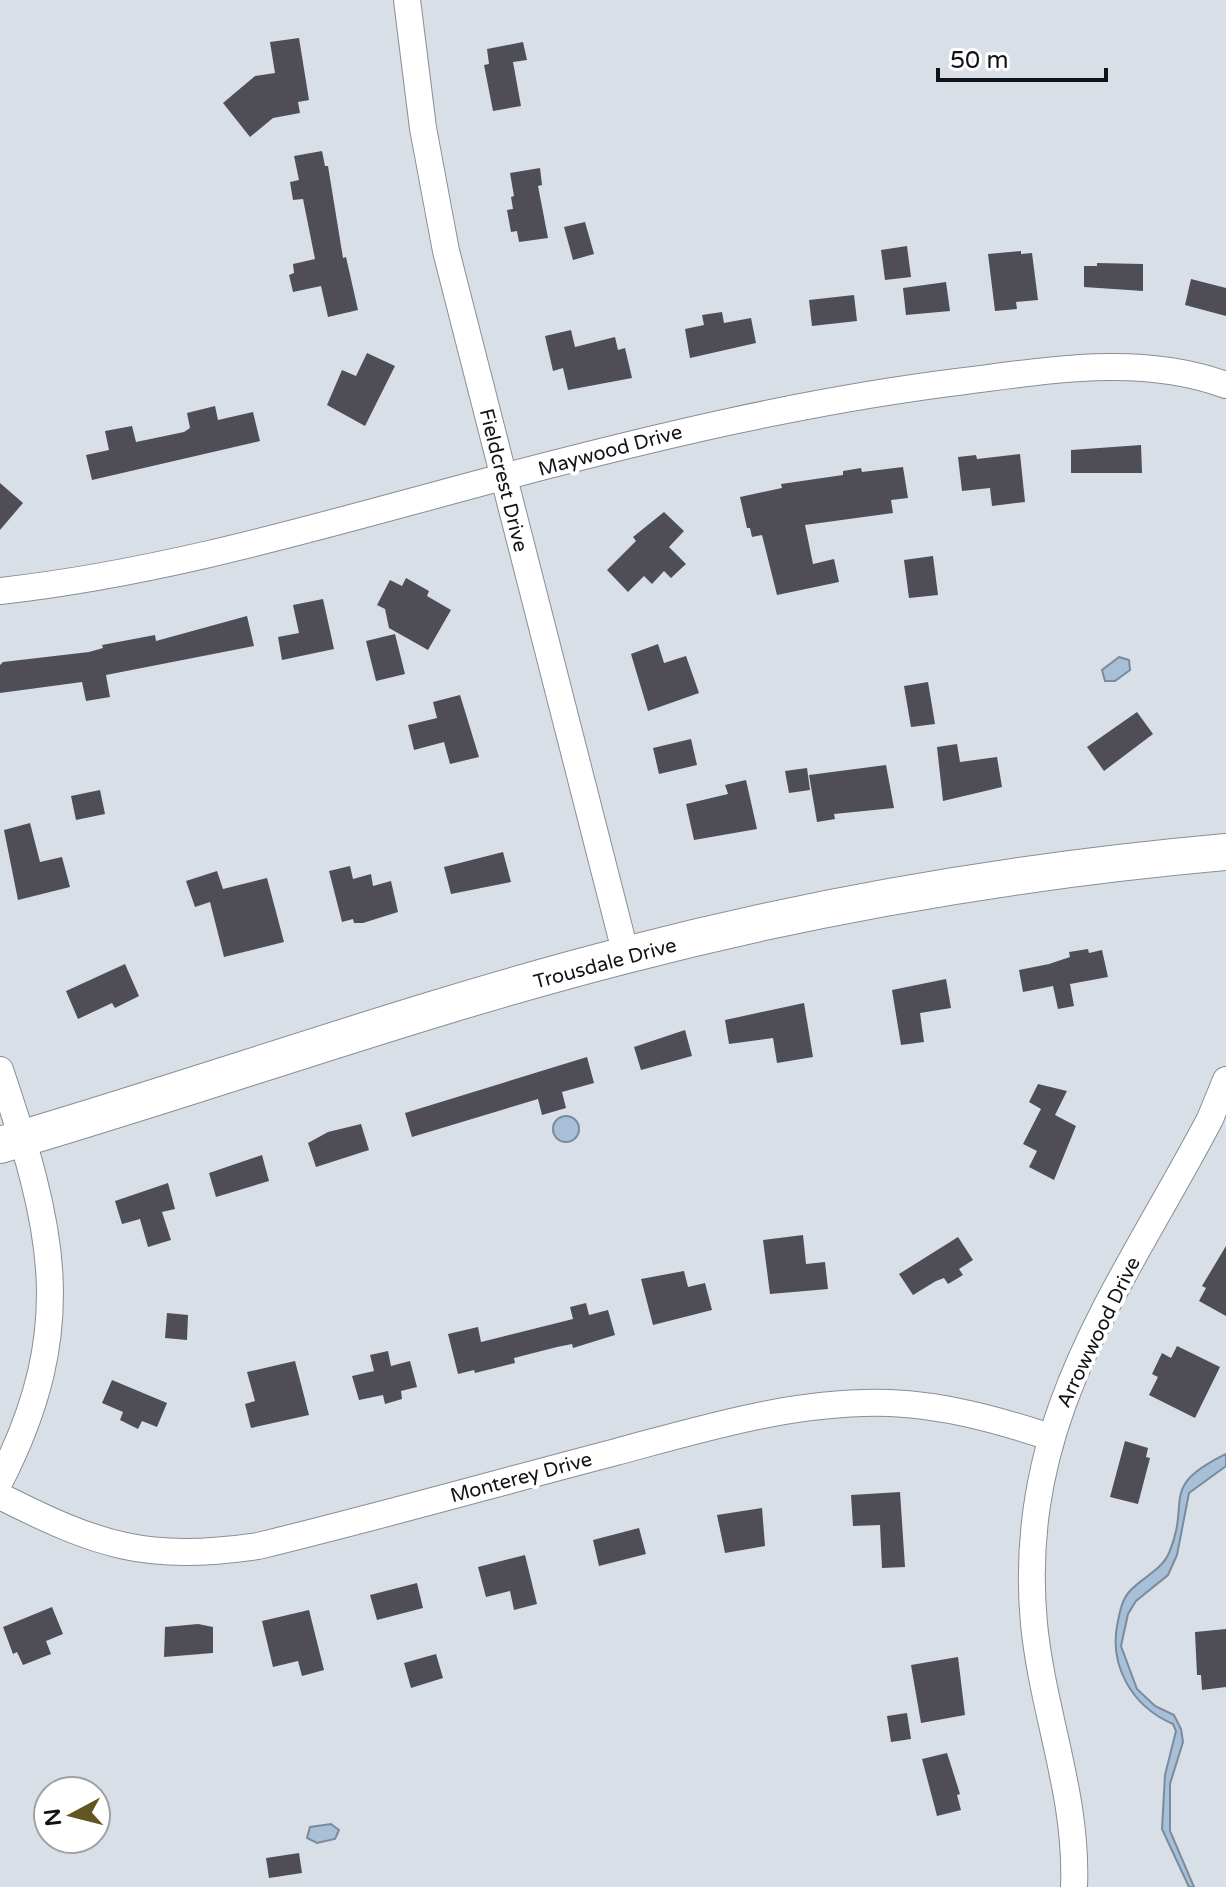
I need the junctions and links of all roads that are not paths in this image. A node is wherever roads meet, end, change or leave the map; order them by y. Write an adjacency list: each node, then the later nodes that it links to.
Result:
1 (407, 0): 3 (street, Fieldcrest Drive)
2 (1226, 385): 3 (street, Maywood Drive)
3 (503, 477): 4 (street, Maywood Drive); 6 (street, Fieldcrest Drive)
4 (0, 591)
5 (1226, 852): 6 (street, Trousdale Drive)
6 (626, 955): 9 (street, Trousdale Drive)
7 (0, 1070): 9 (street)
8 (1226, 1080): 10 (street, Arrowwood Drive)
9 (11, 1142): 11 (street)
10 (1050, 1437): 12 (street, Monterey Drive); 13 (street, Arrowwood Drive)
11 (0, 1481)
12 (0, 1496)
13 (1074, 1887)

